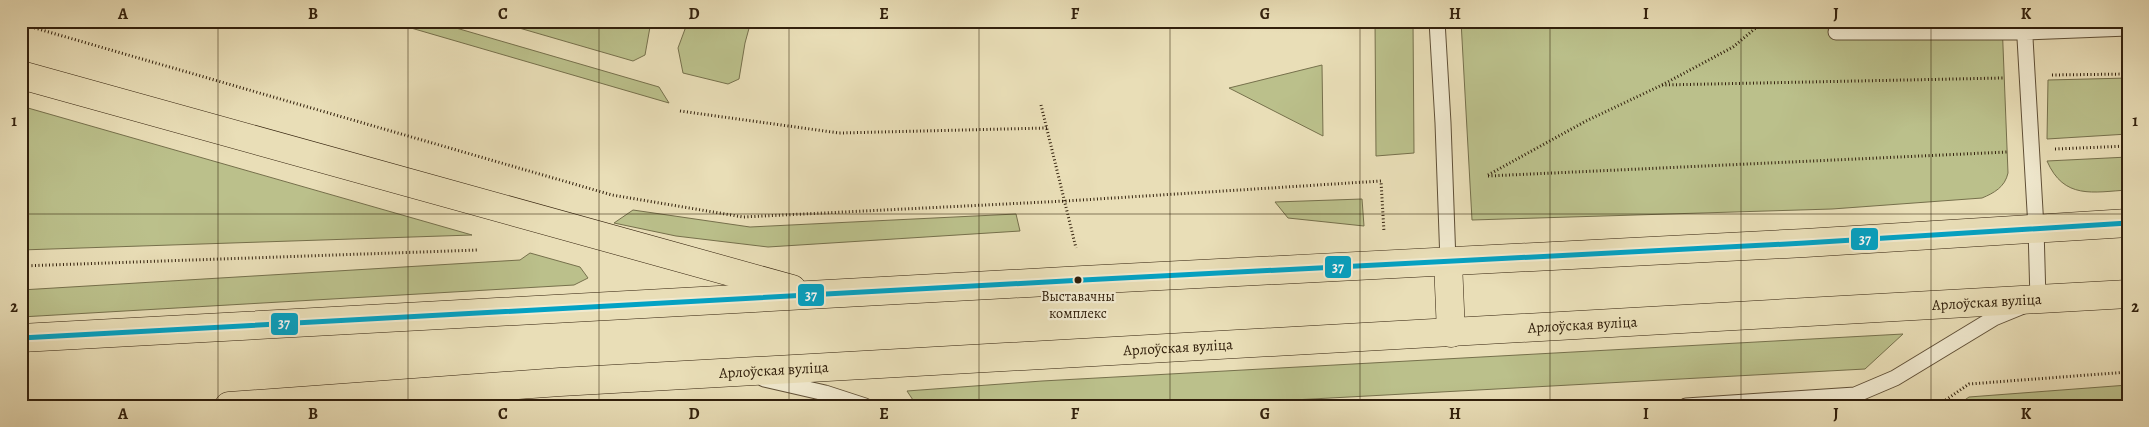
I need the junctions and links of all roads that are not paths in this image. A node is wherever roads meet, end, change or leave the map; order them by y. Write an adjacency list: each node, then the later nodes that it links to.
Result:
1 (1437, 21): 8 (lane)
2 (2025, 27): 3 (lane); 4 (lane); 7 (lane)
3 (2128, 28)
4 (1836, 32)
5 (21, 75): 10 (main road)
6 (2128, 223): 7 (main road)
7 (2036, 228): 8 (main road); 11 (lane)
8 (1448, 262): 10 (main road); 12 (main road)
9 (2128, 294): 11 (main road, Арлоўская вуліца)
10 (813, 295): 13 (main road)
11 (2038, 300): 12 (main road, Арлоўская вуліца); 16 (lane)
12 (1451, 333): 14 (main road, Арлоўская вуліца)
13 (21, 338)
14 (733, 372): 15 (main road, Арлоўская вуліца); 19 (lane)
15 (560, 382): 17 (main road, Арлоўская вуліца); 18 (main road)
16 (1856, 400): 20 (lane)
17 (229, 406)
18 (499, 406)
19 (865, 406)
20 (1686, 406)

